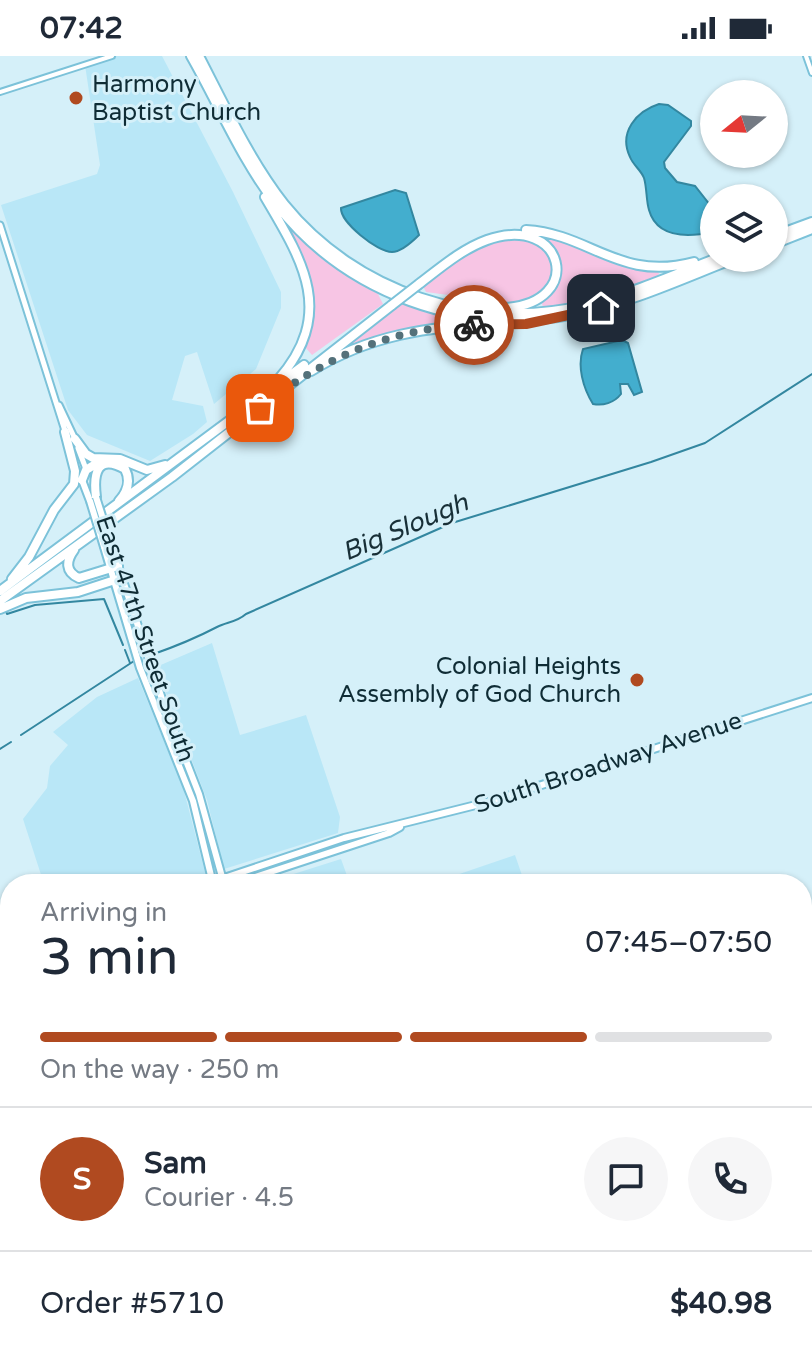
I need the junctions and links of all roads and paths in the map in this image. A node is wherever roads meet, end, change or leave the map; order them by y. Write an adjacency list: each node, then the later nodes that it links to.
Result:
1 (112, 56): 6 (street)
2 (191, 56): 7 (highway)
3 (199, 56): 17 (highway)
4 (806, 56): 5 (street)
5 (812, 73)
6 (0, 92)
7 (239, 145): 19 (highway); 21 (highway)
8 (812, 222): 11 (highway)
9 (0, 225): 22 (main road, East 47th Street South)
10 (812, 229): 12 (highway)
11 (788, 231)
12 (788, 238)
13 (700, 260): 16 (highway)
14 (700, 263): 17 (highway)
15 (700, 272): 19 (highway)
16 (418, 283): 17 (highway); 18 (highway, bridge)
17 (421, 299)
18 (390, 304): 20 (highway); 21 (highway)
19 (550, 318): 20 (highway)
20 (287, 386): 31 (highway)
21 (270, 390): 25 (highway)
22 (55, 399): 23 (main road, East 47th Street South); 24 (main road, East 47th Street South)
23 (65, 432): 28 (main road, East 47th Street South); 34 (highway)
24 (75, 439): 26 (highway); 27 (main road, East 47th Street South)
25 (203, 442): 26 (highway); 30 (highway)
26 (103, 459): 27 (highway)
27 (86, 470): 28 (highway); 29 (main road, East 47th Street South)
28 (82, 480): 29 (main road, East 47th Street South)
29 (93, 499): 30 (highway); 32 (main road, East 47th Street South, bridge); 32 (main road, East 47th Street South, bridge)
30 (109, 512): 34 (highway)
31 (83, 541): 32 (highway); 35 (highway)
32 (114, 568): 33 (main road, East 47th Street South)
33 (117, 579): 36 (highway); 38 (main road, East 47th Street South); 39 (main road, East 47th Street South)
34 (0, 590)
35 (0, 601)
36 (0, 609)
37 (812, 698): 41 (main road, South Broadway Avenue)
38 (180, 764): 39 (main road); 40 (main road, East 47th Street South)
39 (199, 794): 42 (main road, East 47th Street South)
40 (193, 801): 42 (main road); 43 (main road, East 47th Street South)
41 (402, 826): 45 (main road, South Broadway Avenue); 46 (main road, South Broadway Avenue)
42 (209, 833): 44 (main road, East 47th Street South)
43 (209, 874)
44 (221, 874)
45 (243, 874)
46 (264, 874)

